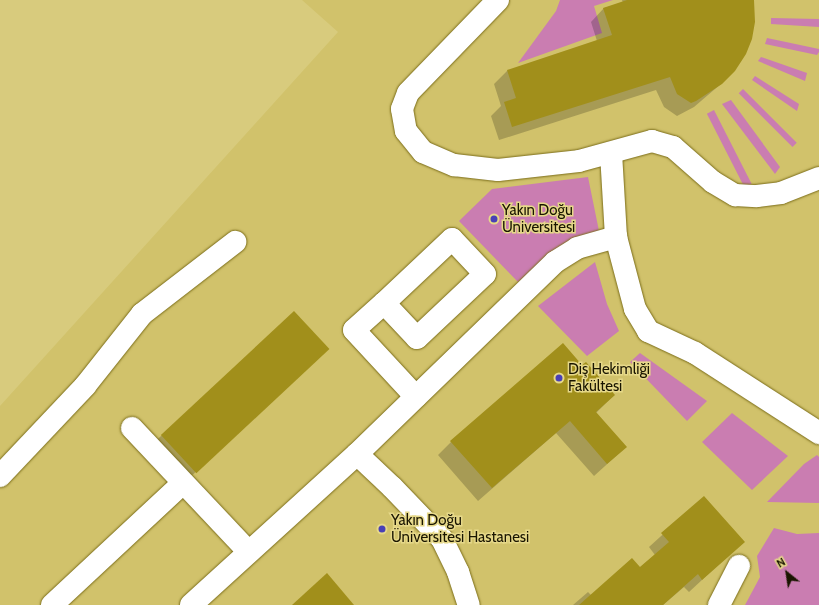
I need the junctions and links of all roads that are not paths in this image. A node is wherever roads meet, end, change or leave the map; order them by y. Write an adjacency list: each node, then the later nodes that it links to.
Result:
1 (498, 0): 2 (lane)
2 (611, 153): 3 (lane); 4 (lane)
3 (819, 178)
4 (616, 237): 7 (lane); 9 (lane)
5 (235, 242): 11 (lane)
6 (384, 302): 6 (lane); 7 (lane)
7 (416, 397): 10 (lane)
8 (132, 428): 12 (lane)
9 (819, 433)
10 (357, 454): 13 (lane); 17 (lane)
11 (0, 476)
12 (183, 483): 13 (lane); 15 (lane)
13 (249, 552): 16 (lane)
14 (739, 566): 18 (lane)
15 (52, 605)
16 (191, 605)
17 (469, 605)
18 (719, 605)

